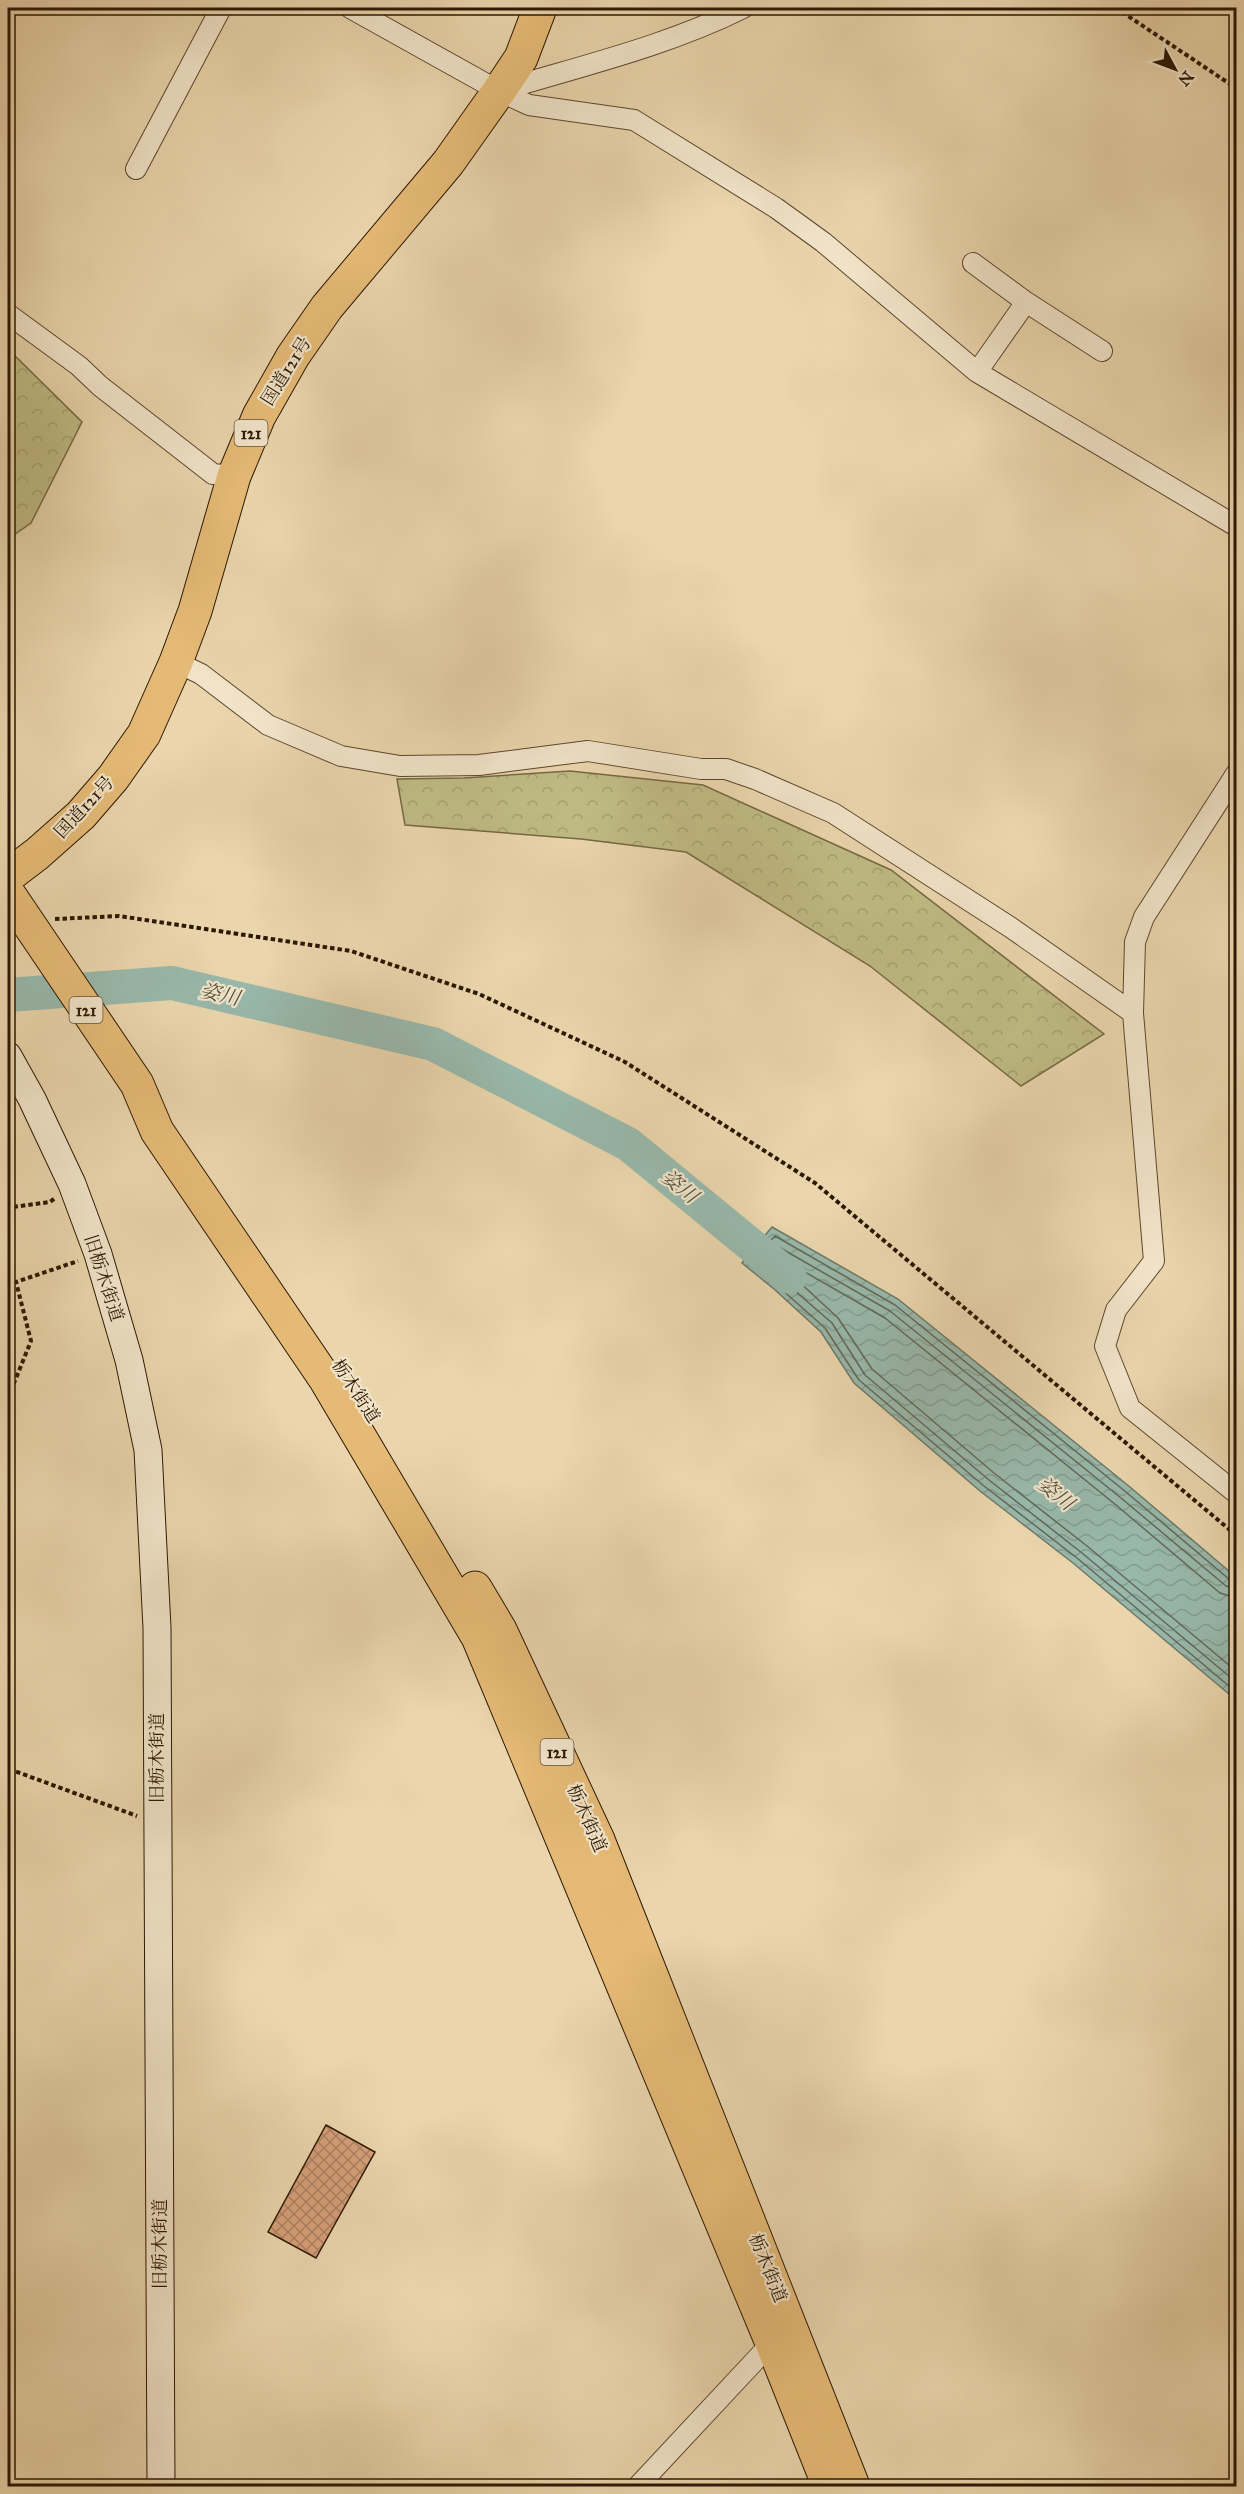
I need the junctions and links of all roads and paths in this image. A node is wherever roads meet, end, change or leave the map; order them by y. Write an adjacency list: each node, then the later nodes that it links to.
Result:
1 (221, 8): 8 (street)
2 (350, 8): 7 (street)
3 (540, 8): 7 (highway, 国道121号 / 121)
4 (743, 8): 7 (street)
5 (1116, 8): 6 (path)
6 (1236, 88)
7 (499, 91): 13 (street); 14 (highway, 国道121号 / 121)
8 (136, 169)
9 (972, 263): 10 (street)
10 (1026, 302): 12 (street); 13 (street)
11 (8, 314): 14 (street)
12 (1102, 351)
13 (977, 372): 15 (street)
14 (234, 476): 16 (highway, 国道121号 / 121)
15 (1236, 526)
16 (176, 662): 18 (highway, 国道121号 / 121); 21 (street)
17 (1236, 774): 21 (street)
18 (8, 876)
19 (8, 893): 20 (highway, 栃木街道 / 121)
20 (30, 928): 28 (path); 31 (highway, 栃木街道 / 121)
21 (1133, 1013): 27 (street)
22 (14, 1067): 23 (street, 旧栃木街道)
23 (72, 1184): 24 (path); 25 (street, 旧栃木街道)
24 (8, 1202)
25 (98, 1254): 26 (path); 30 (street, 旧栃木街道)
26 (8, 1398)
27 (1236, 1493)
28 (1236, 1536)
29 (9, 1769): 30 (path)
30 (157, 1824): 32 (street, 旧栃木街道)
31 (781, 2333): 33 (street); 34 (highway, 栃木街道 / 121); 35 (highway, 栃木街道 / 121)
32 (161, 2487)
33 (638, 2487)
34 (829, 2487)
35 (853, 2487)

